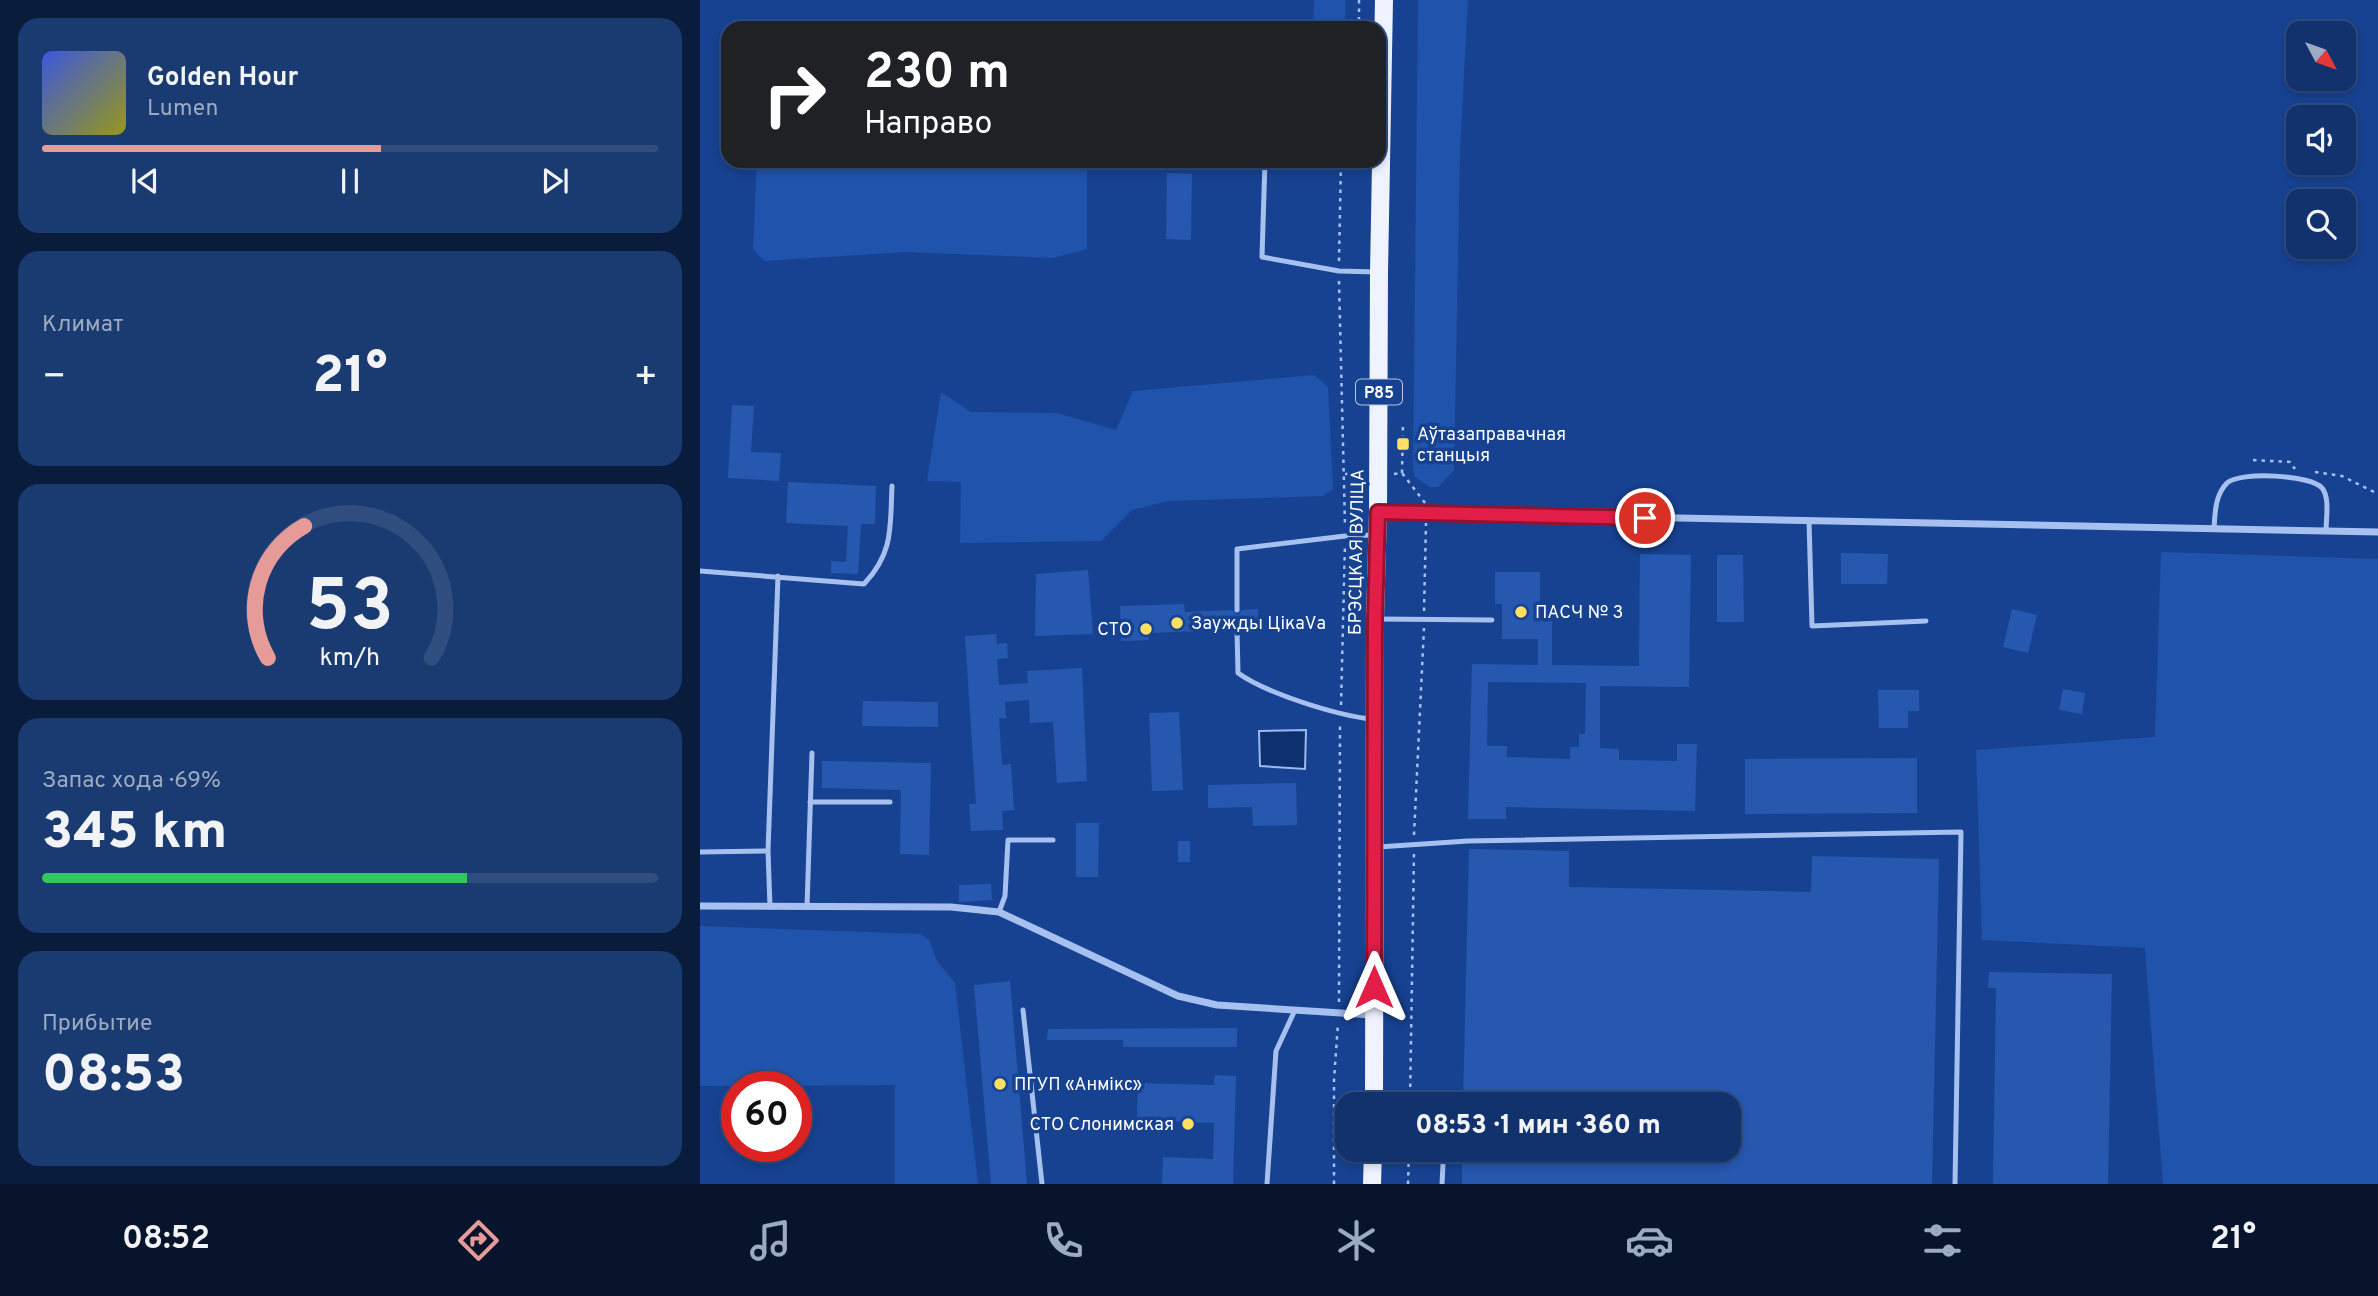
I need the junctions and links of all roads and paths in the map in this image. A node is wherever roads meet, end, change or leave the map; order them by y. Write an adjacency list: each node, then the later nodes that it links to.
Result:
1 (1359, 0): 3 (path)
2 (1384, 0): 4 (main road, БРЭСЦКАЯ ВУЛІЦА / Р85)
3 (1359, 21)
4 (1383, 21)
5 (1265, 168): 8 (lane)
6 (1341, 168): 8 (path)
7 (1379, 168): 9 (main road, БРЭСЦКАЯ ВУЛІЦА / Р85)
8 (1339, 271): 9 (lane); 12 (path)
9 (1378, 272): 13 (main road, БРЭСЦКАЯ ВУЛІЦА / Р85)
10 (1403, 422): 11 (path)
11 (1402, 473): 13 (path); 16 (path)
12 (1343, 474): 13 (path); 22 (path)
13 (1378, 475): 15 (main road, БРЭСЦКАЯ ВУЛІЦА / Р85)
14 (892, 486): 24 (lane)
15 (1378, 512): 16 (street); 21 (main road, БРЭСЦКАЯ ВУЛІЦА / Р85)
16 (1426, 513): 17 (street); 27 (path)
17 (1810, 521): 18 (street); 29 (lane)
18 (2214, 529): 19 (street); 19 (lane)
19 (2326, 531): 20 (street)
20 (2378, 532)
21 (1378, 535): 22 (lane); 26 (main road, БРЭСЦКАЯ ВУЛІЦА / Р85)
22 (1345, 536): 25 (lane); 31 (path)
23 (700, 571): 24 (lane)
24 (778, 576): 39 (lane)
25 (1237, 610)
26 (1375, 619): 27 (lane); 32 (main road, БРЭСЦКАЯ ВУЛІЦА / Р85)
27 (1424, 619): 28 (lane); 37 (path)
28 (1492, 620)
29 (1926, 621)
30 (1237, 630): 31 (lane)
31 (1340, 714): 32 (lane); 47 (path)
32 (1375, 719): 38 (main road, БРЭСЦКАЯ ВУЛІЦА / Р85)
33 (812, 753): 34 (lane)
34 (810, 802): 35 (lane); 43 (lane)
35 (890, 802)
36 (1053, 840): 44 (lane)
37 (1414, 845): 38 (lane); 50 (path); 60 (lane)
38 (1375, 847): 48 (main road, БРЭСЦКАЯ ВУЛІЦА / Р85)
39 (768, 851): 40 (lane); 42 (lane)
40 (700, 852)
41 (700, 906): 42 (street)
42 (770, 906): 43 (street)
43 (807, 907): 44 (street)
44 (999, 912): 46 (street)
45 (1023, 1010): 54 (lane)
46 (1295, 1010): 47 (street); 55 (lane)
47 (1339, 1013): 48 (street); 56 (path)
48 (1374, 1015): 49 (main road, БРЭСЦКАЯ ВУЛІЦА / Р85)
49 (1374, 1092)
50 (1410, 1092)
51 (1373, 1162): 57 (main road)
52 (1409, 1162): 58 (path)
53 (1443, 1162): 59 (lane)
54 (1042, 1184)
55 (1267, 1184)
56 (1334, 1184)
57 (1372, 1184)
58 (1408, 1184)
59 (1442, 1184)
60 (1955, 1184)

